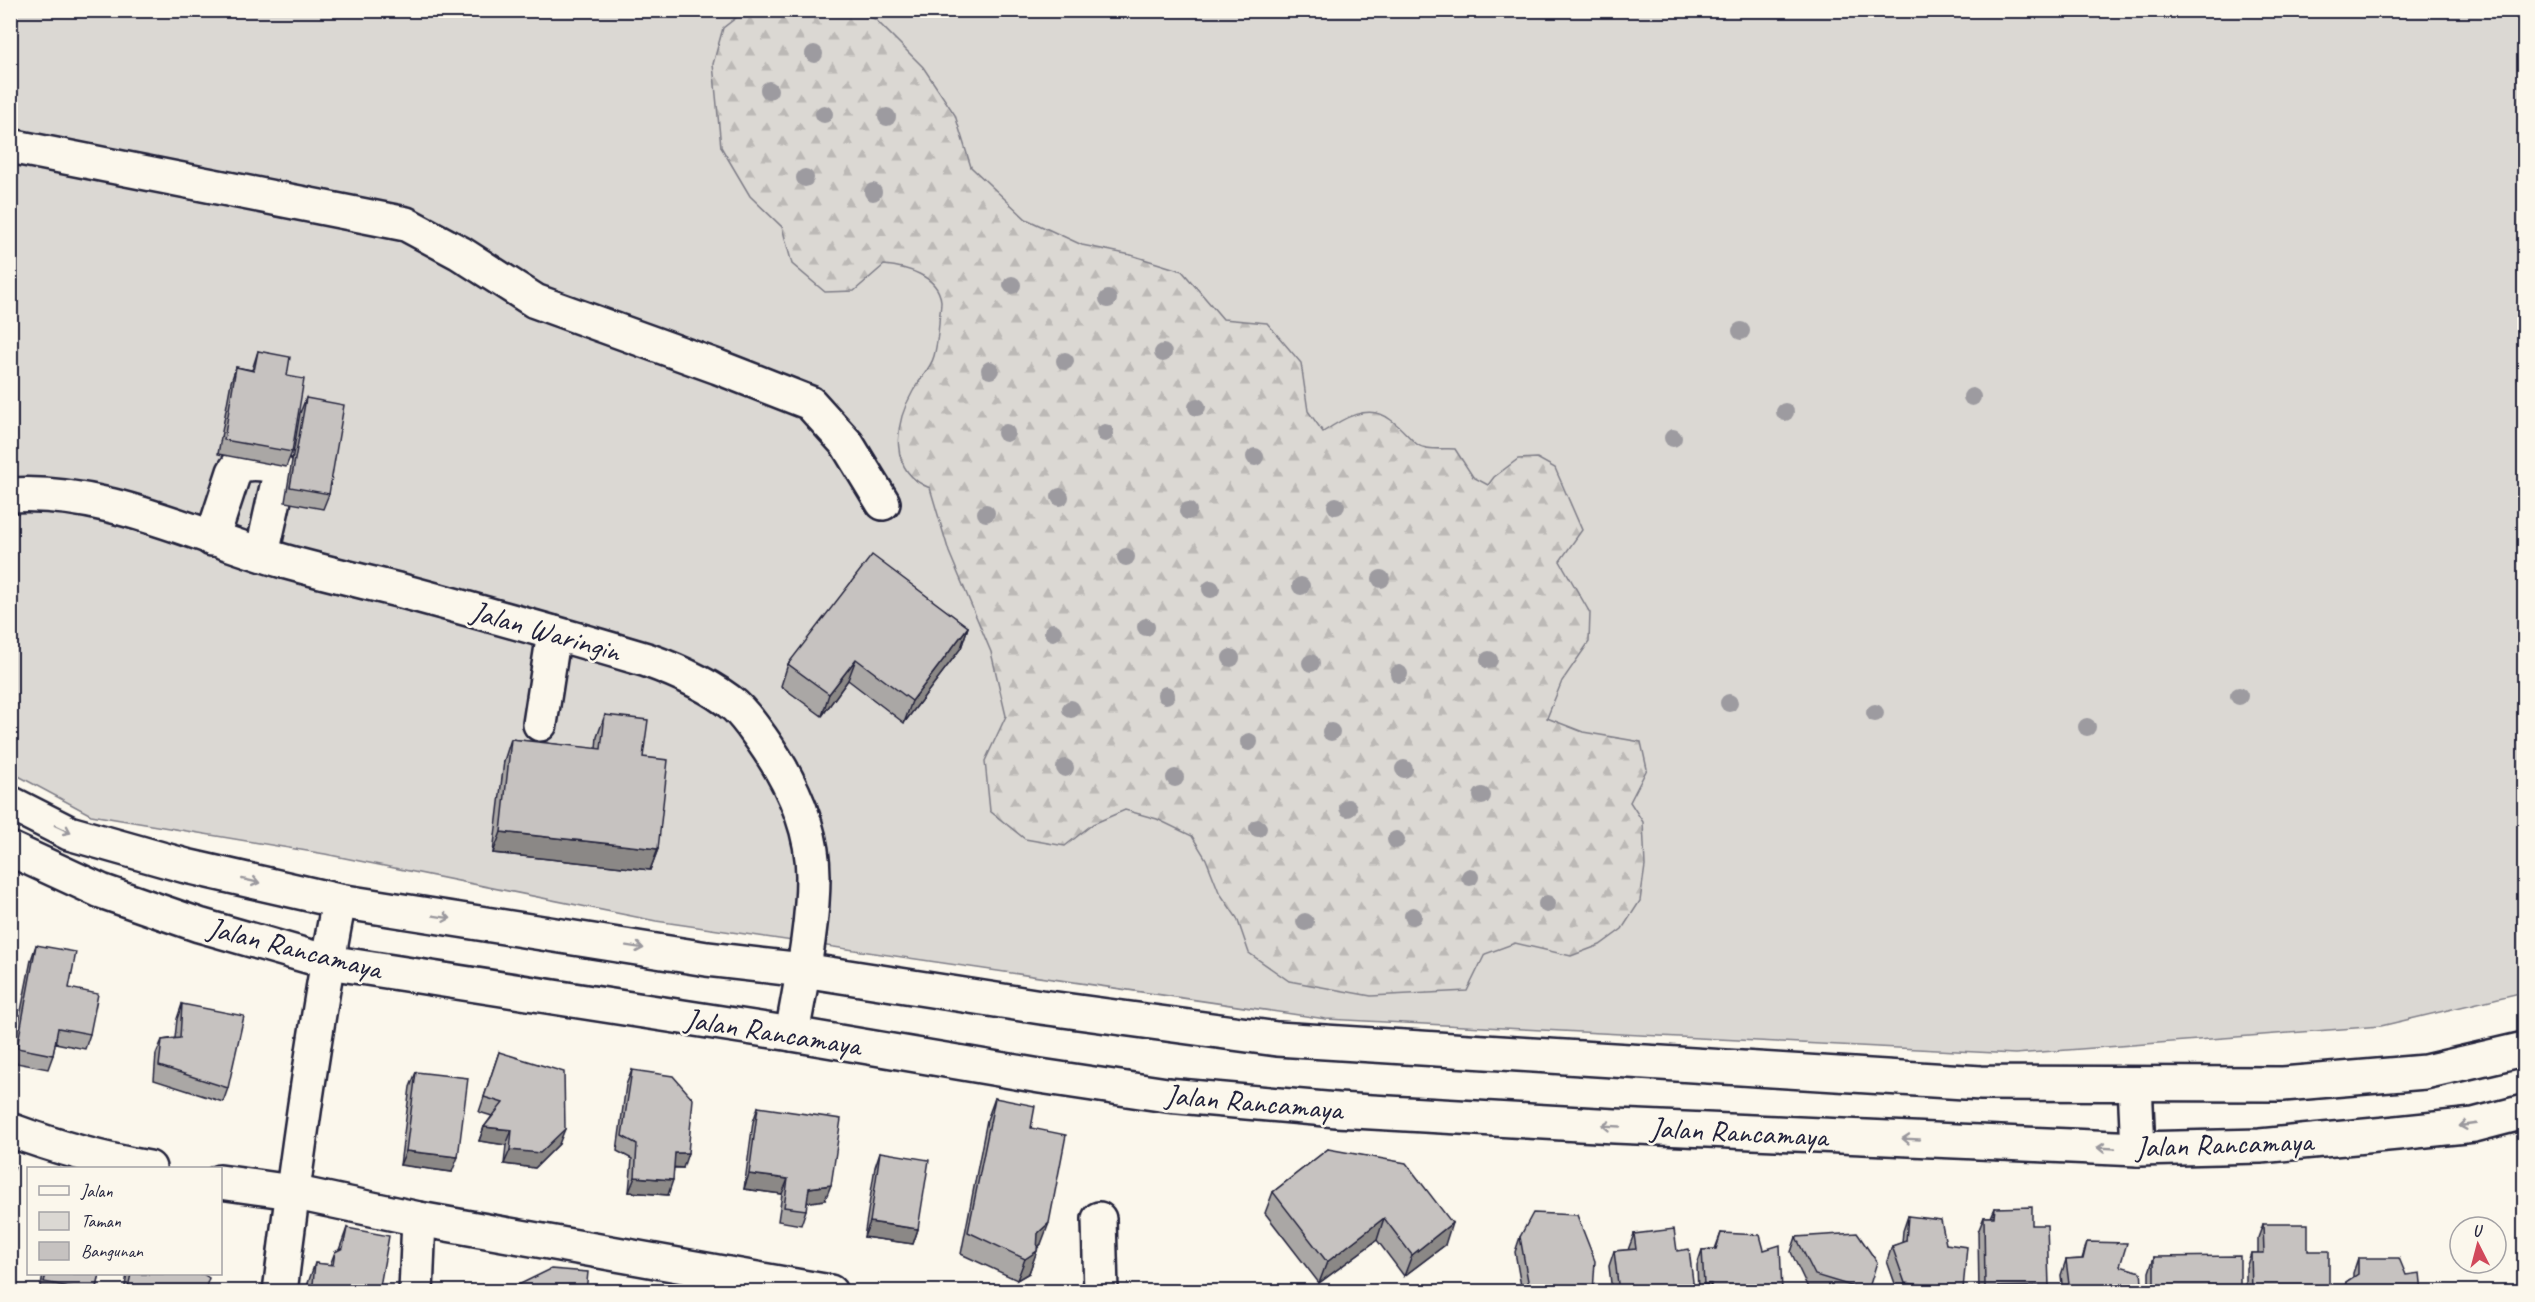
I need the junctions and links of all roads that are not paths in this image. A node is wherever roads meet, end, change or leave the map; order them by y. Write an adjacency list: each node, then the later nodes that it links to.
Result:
1 (10, 146): 3 (street)
2 (10, 495): 4 (street, Jalan Waringin)
3 (883, 503)
4 (212, 539): 5 (street, Jalan Waringin); 5 (street)
5 (262, 554): 6 (street, Jalan Waringin)
6 (554, 633): 7 (street); 12 (street, Jalan Waringin)
7 (540, 724)
8 (10, 803): 10 (street, Jalan Rancamaya, one-way to 10)
9 (10, 849): 11 (street, Jalan Rancamaya)
10 (339, 902): 11 (street); 12 (street, Jalan Rancamaya, one-way to 12)
11 (328, 962): 13 (street, Jalan Rancamaya); 21 (street)
12 (803, 970): 13 (street, Jalan Waringin); 15 (street, Jalan Rancamaya)
13 (792, 1034): 18 (street, Jalan Rancamaya, one-way to 13)
14 (2523, 1058): 15 (street, Jalan Rancamaya)
15 (2135, 1084): 18 (street)
16 (2524, 1112): 18 (street, Jalan Rancamaya, one-way to 18)
17 (10, 1130): 19 (street)
18 (2138, 1149)
19 (143, 1167)
20 (222, 1182): 21 (street)
21 (292, 1192): 22 (street); 24 (street)
22 (419, 1219): 25 (street); 26 (street)
23 (1099, 1219): 27 (street)
24 (280, 1292)
25 (416, 1292)
26 (830, 1292)
27 (1101, 1292)

